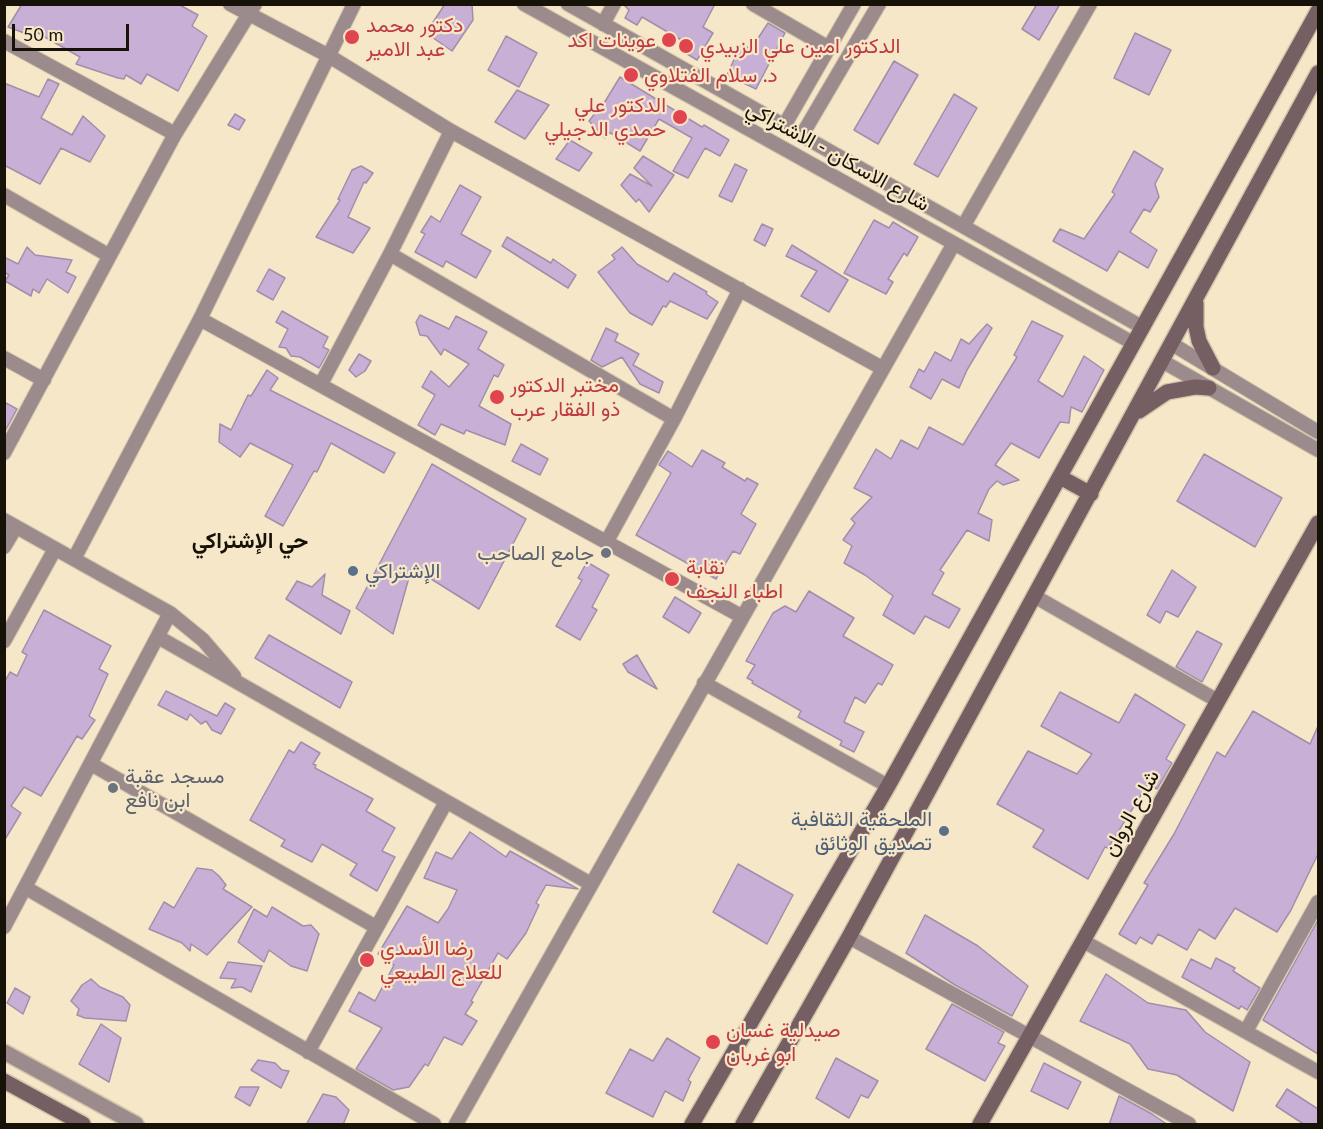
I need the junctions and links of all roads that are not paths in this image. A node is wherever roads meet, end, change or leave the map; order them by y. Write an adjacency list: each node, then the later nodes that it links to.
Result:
1 (230, 4): 10 (street)
2 (354, 4): 15 (street)
3 (524, 4): 22 (street, شارع الاسكان - الاشتراكي)
4 (568, 4): 12 (street, شارع الاسكان - الاشتراكي)
5 (614, 4): 12 (street)
6 (753, 4): 14 (street)
7 (854, 4): 14 (street)
8 (879, 4): 20 (street)
9 (1090, 4): 24 (street)
10 (252, 10): 15 (street); 19 (street)
11 (1318, 11): 31 (main road)
12 (603, 24): 17 (street, شارع الاسكان - الاشتراكي)
13 (4, 41): 19 (street)
14 (829, 48): 17 (street)
15 (329, 56): 18 (street); 30 (street)
16 (1318, 73): 29 (main road)
17 (784, 126): 20 (street, شارع الاسكان - الاشتراكي)
18 (451, 131): 26 (street); 28 (street)
19 (175, 134): 27 (street)
20 (802, 135): 21 (street, شارع الاسكان - الاشتراكي)
21 (872, 173): 22 (street); 24 (street, شارع الاسكان - الاشتراكي)
22 (861, 194): 25 (street, شارع الاسكان - الاشتراكي)
23 (4, 195): 27 (street)
24 (964, 225): 31 (street, شارع الاسكان - الاشتراكي)
25 (953, 245): 32 (street, شارع الاسكان - الاشتراكي); 36 (street)
26 (390, 254): 39 (street); 42 (street)
27 (108, 255): 38 (street)
28 (740, 289): 36 (street); 42 (street)
29 (1197, 296): 33 (main road); 37 (main road)
30 (200, 319): 39 (street); 53 (street)
31 (1142, 327): 32 (main road)
32 (1133, 343): 46 (main road)
33 (1172, 344): 35 (main road); 37 (street)
34 (4, 358): 38 (street)
35 (1162, 361): 40 (street); 41 (main road)
36 (882, 368): 56 (street)
37 (1213, 368): 43 (street)
38 (44, 380): 45 (street)
39 (321, 384): 50 (street)
40 (1209, 388): 41 (main road); 44 (street)
41 (1132, 418): 47 (main road)
42 (674, 419): 50 (street)
43 (1318, 432)
44 (1318, 450)
45 (4, 453)
46 (1060, 477): 47 (main road); 63 (main road)
47 (1090, 494): 54 (main road)
48 (1318, 523): 61 (main road, شارع الروان)
49 (10, 524): 51 (street); 52 (street)
50 (607, 541): 56 (street)
51 (4, 547)
52 (55, 549): 53 (street); 58 (street)
53 (74, 559): 55 (street)
54 (1034, 596): 61 (street); 70 (main road)
55 (170, 613): 57 (street); 60 (street)
56 (741, 616): 59 (street)
57 (158, 637): 60 (street); 62 (street)
58 (4, 641)
59 (704, 683): 63 (street); 65 (street)
60 (240, 684): 64 (street)
61 (1218, 701): 71 (main road, شارع الروان)
62 (91, 764): 66 (street); 69 (street)
63 (888, 786): 82 (main road)
64 (446, 802): 65 (street); 69 (street)
65 (591, 884): 81 (street)
66 (26, 888): 68 (street); 75 (street)
67 (1318, 902): 72 (street)
68 (4, 927)
69 (376, 927): 75 (street)
70 (849, 937): 73 (street); 83 (main road)
71 (1083, 941): 72 (street); 73 (main road, شارع الروان)
72 (1246, 1031): 76 (street)
73 (1030, 1035): 84 (main road, شارع الروان); 85 (street)
74 (4, 1052): 79 (street)
75 (308, 1052): 80 (street)
76 (1318, 1071)
77 (4, 1081): 78 (main road)
78 (82, 1125)
79 (136, 1125)
80 (434, 1125)
81 (456, 1125)
82 (692, 1125)
83 (743, 1125)
84 (980, 1125)
85 (1189, 1125)

